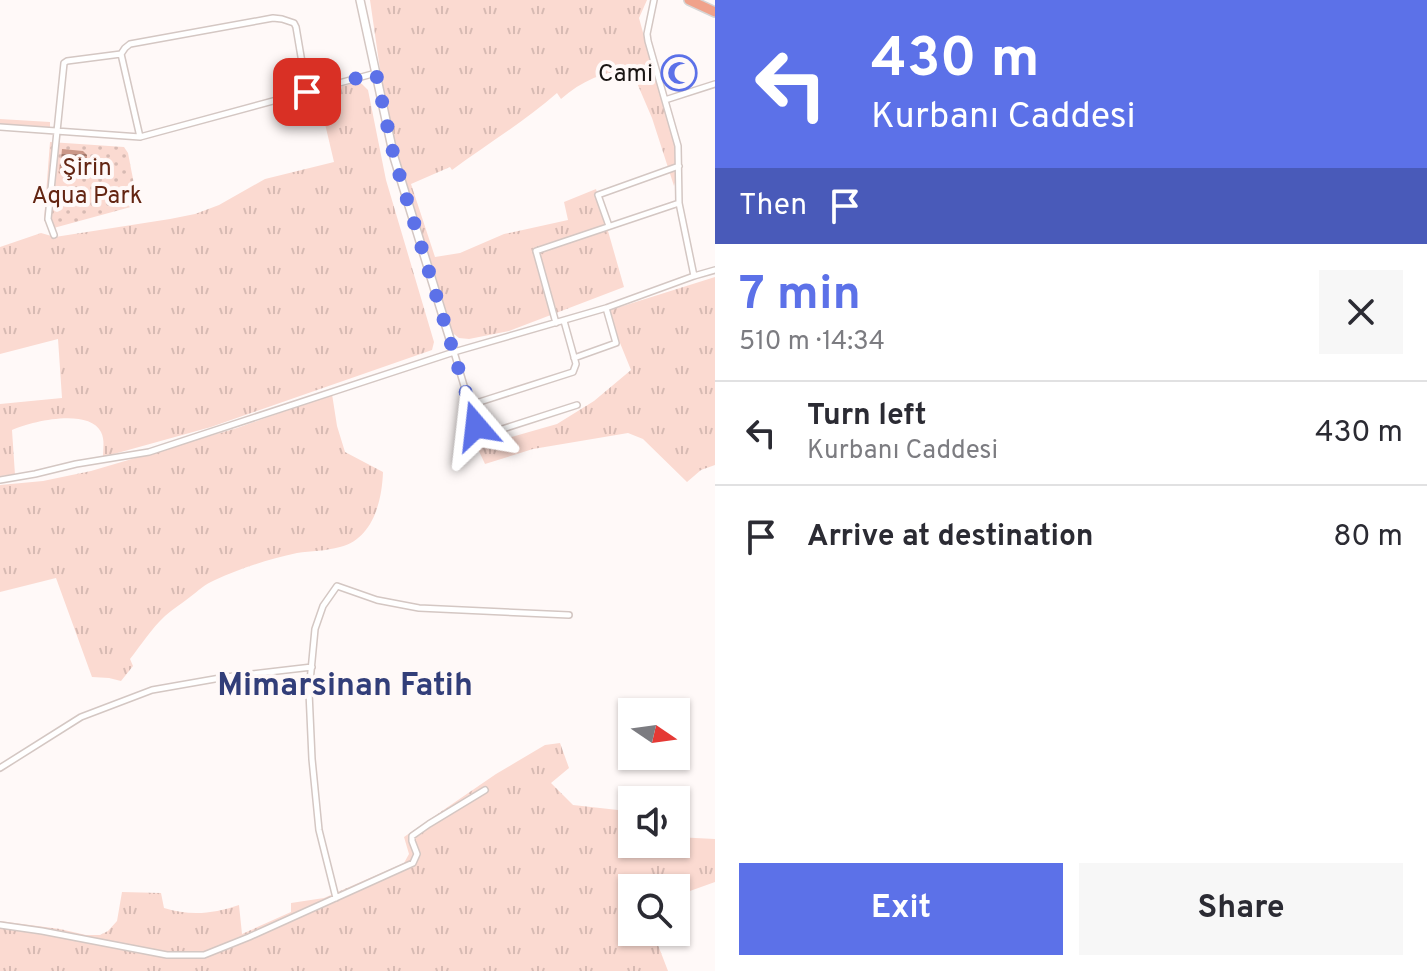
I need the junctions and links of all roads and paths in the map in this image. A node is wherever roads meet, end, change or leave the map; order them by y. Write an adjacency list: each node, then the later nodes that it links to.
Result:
1 (362, 0): 6 (street)
2 (654, 0): 9 (street)
3 (689, 0): 4 (highway)
4 (715, 12)
5 (121, 54): 8 (street); 11 (street); 12 (street)
6 (376, 73): 8 (street); 22 (street)
7 (715, 84): 9 (street)
8 (307, 92): 12 (street)
9 (665, 100): 13 (street)
10 (0, 127): 11 (street)
11 (57, 130): 12 (street); 16 (street)
12 (140, 137)
13 (679, 166): 14 (street); 15 (street)
14 (679, 203): 15 (street); 18 (street)
15 (609, 226): 21 (street)
16 (54, 235)
17 (715, 270): 18 (street)
18 (694, 276): 19 (street)
19 (606, 308): 20 (street); 23 (street)
20 (564, 321): 21 (street); 23 (street)
21 (556, 323): 22 (street)
22 (454, 352): 24 (street); 26 (street)
23 (574, 358): 24 (street)
24 (470, 405): 25 (street)
25 (577, 405)
26 (0, 480)
27 (569, 615): 28 (street)
28 (312, 667): 29 (street); 31 (street)
29 (0, 768)
30 (485, 790): 31 (street)
31 (336, 898): 32 (street)
32 (0, 925)

